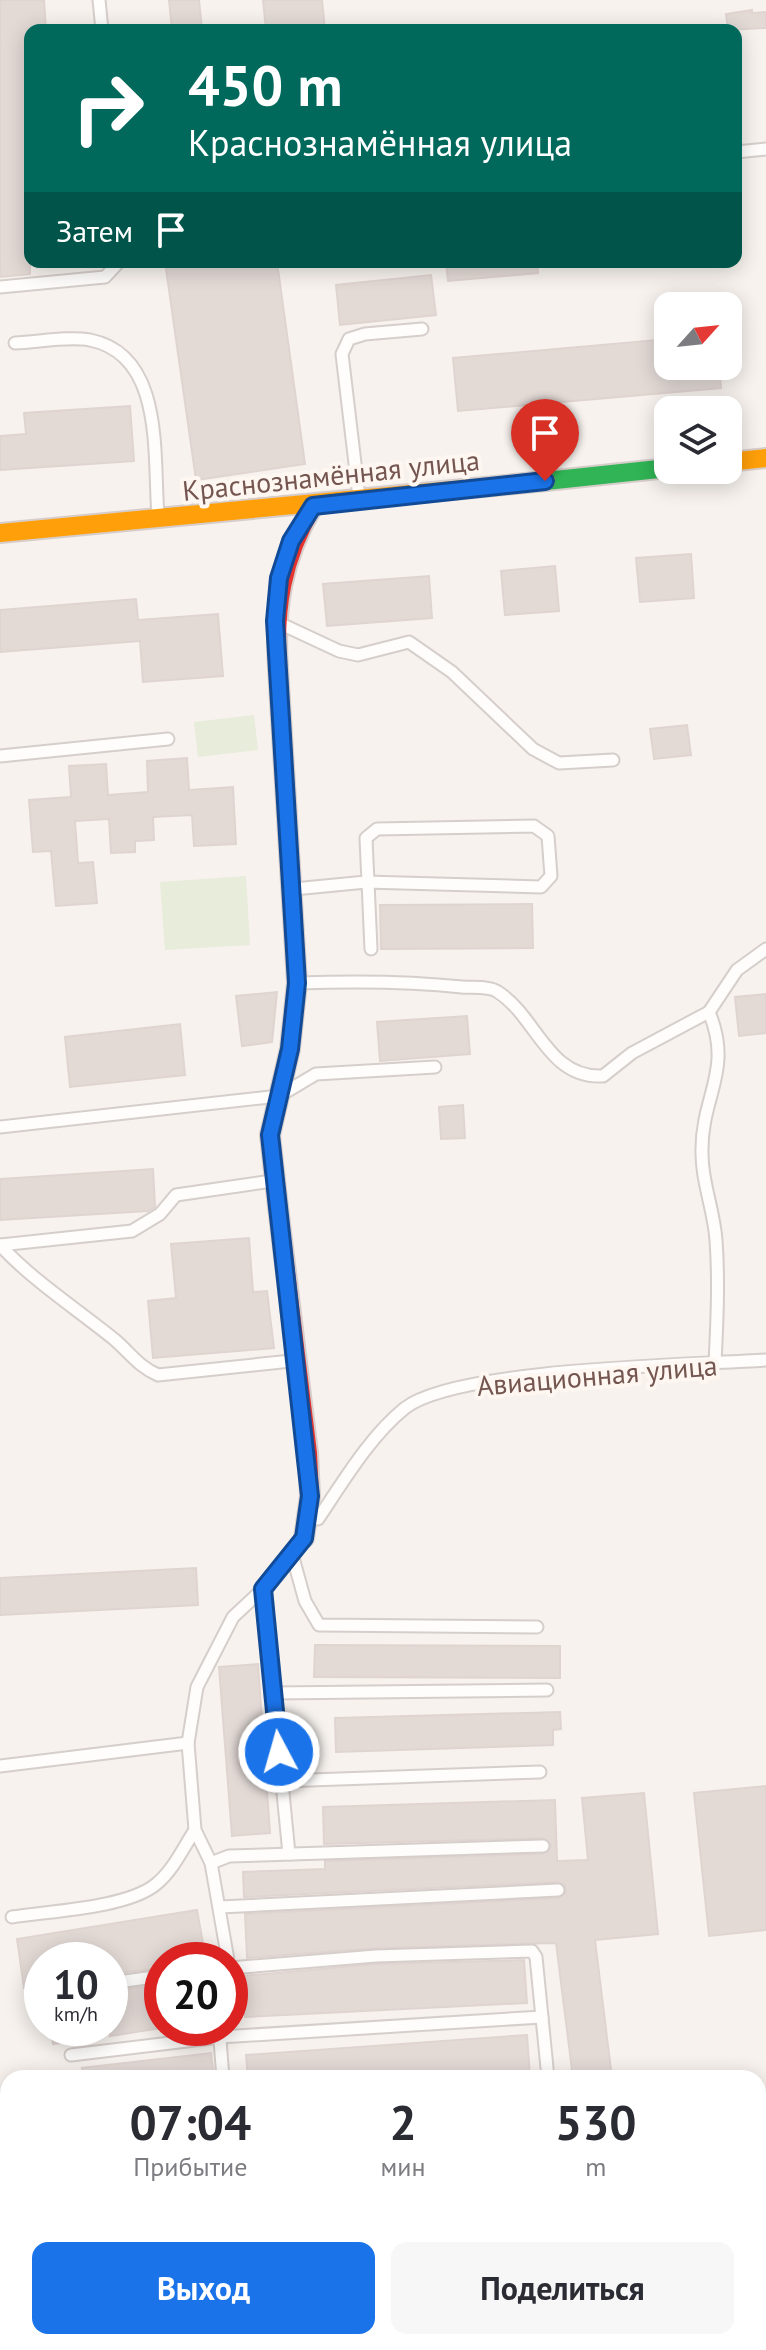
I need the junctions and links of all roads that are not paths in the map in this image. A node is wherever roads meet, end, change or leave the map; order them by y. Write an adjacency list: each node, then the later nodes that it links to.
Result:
1 (99, 0): 2 (lane)
2 (101, 24)
3 (766, 149): 4 (lane)
4 (742, 151)
5 (113, 268): 6 (lane)
6 (0, 287)
7 (422, 329): 12 (lane)
8 (15, 343): 14 (lane)
9 (766, 458): 10 (street)
10 (742, 461)
11 (654, 470): 12 (street, Краснознамённая улица)
12 (360, 501): 13 (street, Краснознамённая улица)
13 (313, 506): 14 (street, Краснознамённая улица); 16 (street)
14 (158, 520): 15 (street, Краснознамённая улица)
15 (0, 533)
16 (275, 621): 19 (lane); 21 (street)
17 (168, 739): 18 (lane)
18 (0, 756)
19 (613, 760)
20 (366, 882): 20 (lane); 21 (lane); 22 (lane)
21 (293, 889): 24 (street)
22 (371, 949)
23 (766, 949): 25 (lane)
24 (297, 983): 25 (lane); 27 (street)
25 (709, 1012): 32 (lane)
26 (435, 1067): 27 (lane)
27 (279, 1096): 28 (lane); 29 (street)
28 (0, 1127)
29 (273, 1181): 31 (street); 31 (lane)
30 (766, 1360): 32 (lane, Авиационная улица)
31 (294, 1361): 33 (street)
32 (715, 1363): 33 (lane, Авиационная улица)
33 (304, 1538): 34 (lane, Авиационная улица)
34 (292, 1554): 35 (lane, Авиационная улица); 36 (lane)
35 (263, 1589): 38 (lane); 39 (lane, Авиационная улица)
36 (537, 1627)
37 (547, 1690): 38 (lane)
38 (273, 1693): 42 (lane)
39 (188, 1743): 40 (lane); 43 (lane, Авиационная улица)
40 (0, 1766)
41 (540, 1772): 42 (lane)
42 (282, 1781): 45 (lane)
43 (195, 1830): 46 (lane); 49 (lane)
44 (543, 1846): 45 (lane)
45 (289, 1854): 46 (lane)
46 (211, 1863): 48 (lane)
47 (558, 1890): 48 (lane)
48 (220, 1907): 50 (lane)
49 (12, 1917)
50 (225, 1942)
51 (248, 1967): 52 (lane)
52 (542, 2017): 53 (lane); 58 (lane)
53 (248, 2031)
54 (144, 2044): 56 (lane)
55 (220, 2046): 57 (lane)
56 (71, 2055)
57 (222, 2070)
58 (547, 2070)

